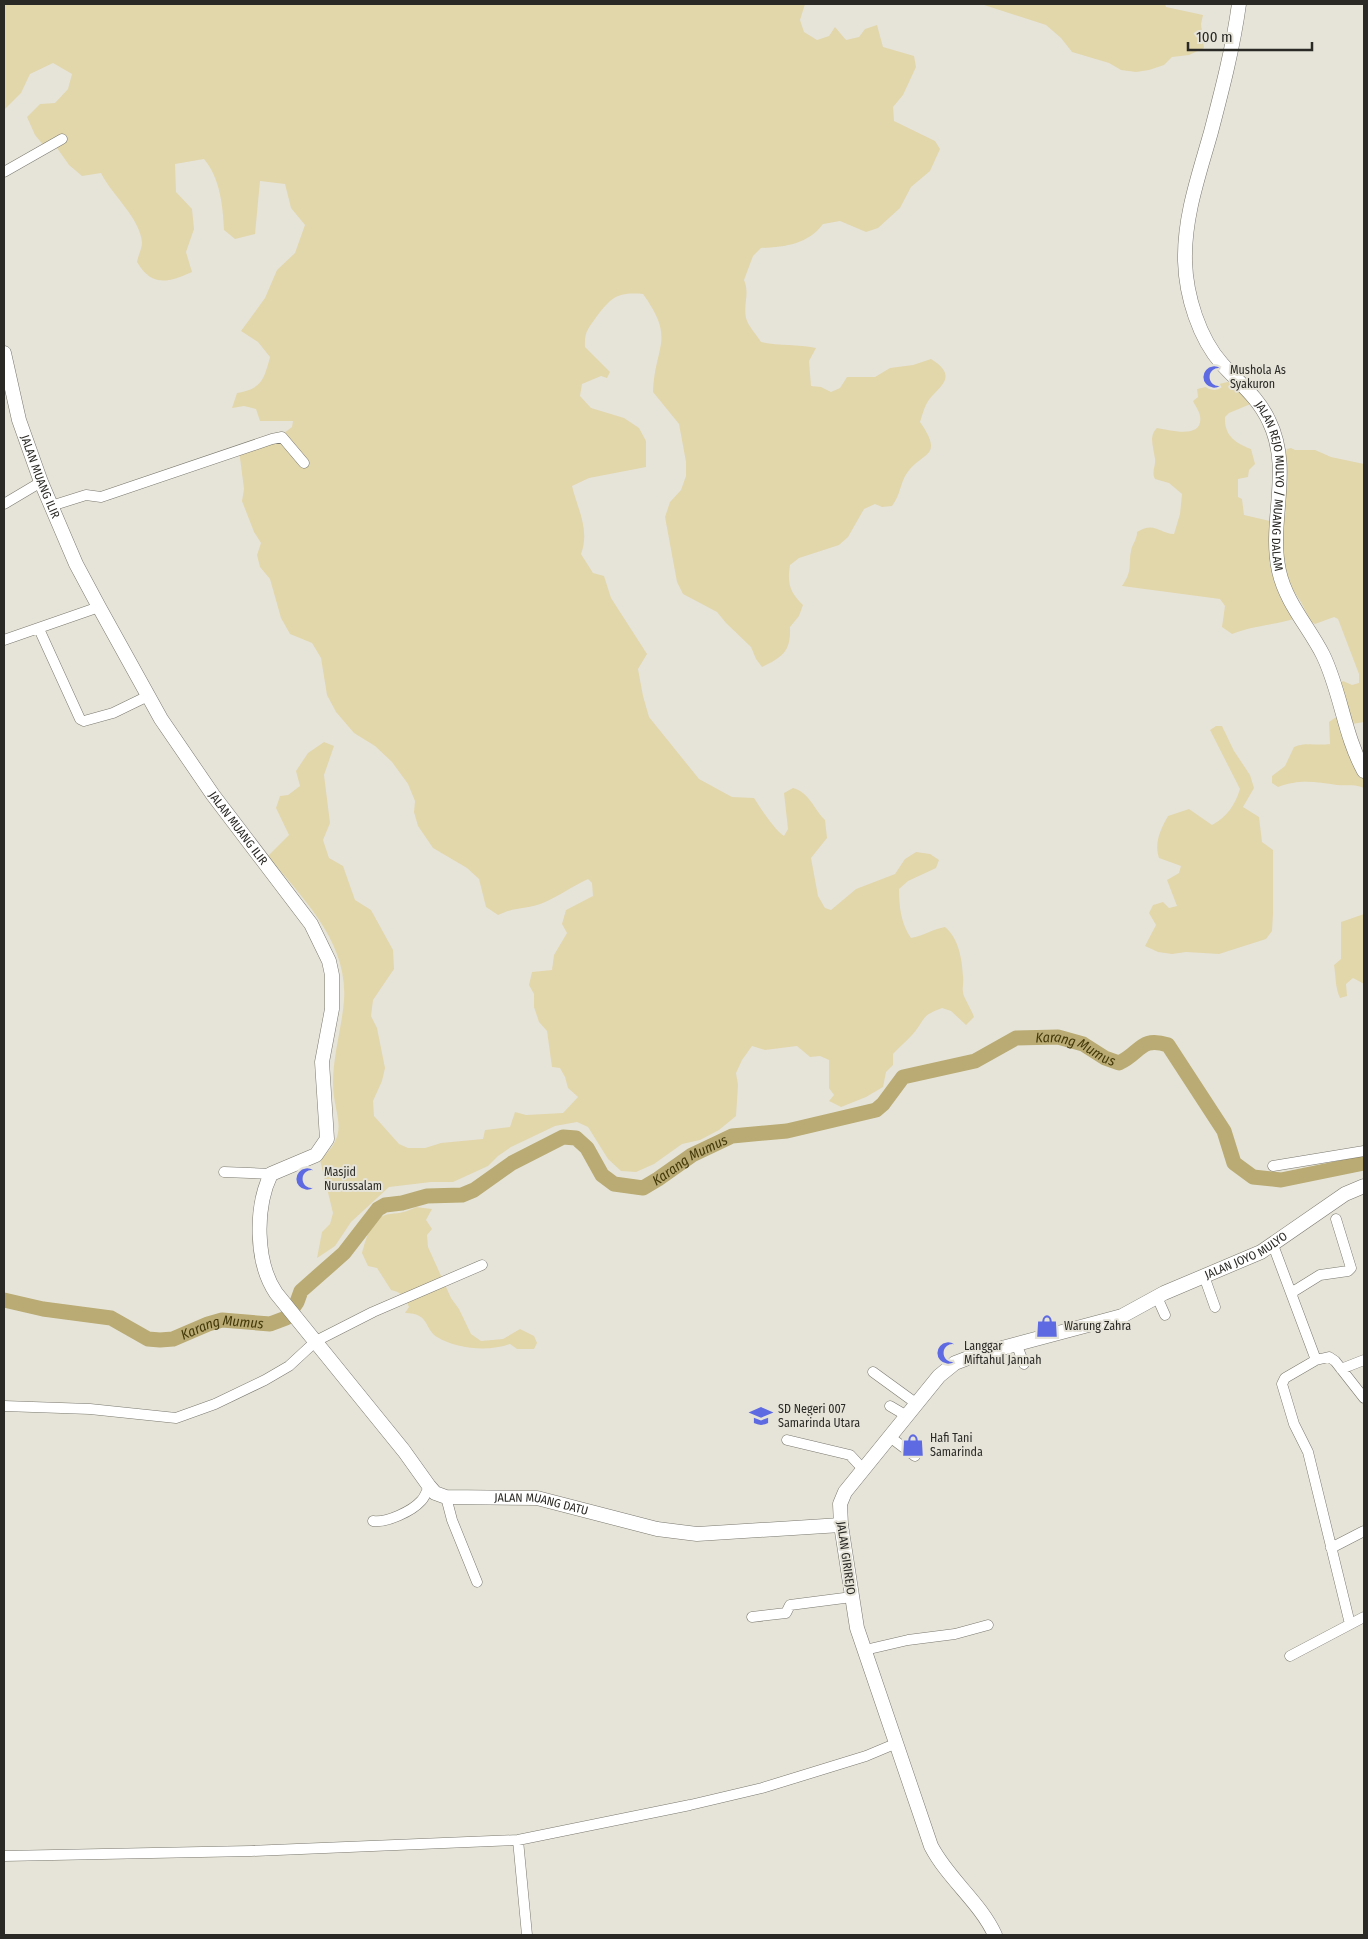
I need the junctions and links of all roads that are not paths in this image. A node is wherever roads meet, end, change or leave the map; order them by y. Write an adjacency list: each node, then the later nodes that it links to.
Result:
1 (1239, 4): 13 (main road, JALAN REJO MULYO / MUANG DALAM)
2 (62, 140): 3 (street)
3 (4, 172)
4 (4, 353): 6 (main road, JALAN MUANG ILIR)
5 (304, 463): 8 (street)
6 (41, 482): 7 (street); 8 (main road, JALAN MUANG ILIR)
7 (4, 504)
8 (51, 506): 9 (main road, JALAN MUANG ILIR)
9 (99, 607): 10 (street); 12 (main road, JALAN MUANG ILIR)
10 (39, 628): 11 (street); 12 (street)
11 (4, 640)
12 (148, 696): 17 (main road, JALAN MUANG ILIR)
13 (1364, 771)
14 (1364, 1151): 15 (street)
15 (1273, 1166)
16 (224, 1172): 17 (street)
17 (271, 1174): 28 (main road)
18 (1364, 1186): 20 (main road, JALAN JOYO MULYO)
19 (1336, 1219): 23 (street)
20 (1273, 1245): 22 (main road, JALAN JOYO MULYO); 23 (street)
21 (482, 1265): 28 (street)
22 (1204, 1276): 24 (main road, JALAN JOYO MULYO); 25 (street)
23 (1290, 1293): 30 (street)
24 (1157, 1296): 26 (street); 27 (main road, JALAN JOYO MULYO)
25 (1215, 1307)
26 (1165, 1315)
27 (1122, 1316): 29 (main road, JALAN GIRIREJO)
28 (315, 1340): 37 (street); 44 (main road)
29 (1016, 1343): 32 (street); 36 (main road, JALAN GIRIREJO)
30 (1316, 1360): 33 (street); 49 (street)
31 (1364, 1360): 33 (street)
32 (1024, 1364)
33 (1341, 1369): 35 (street)
34 (874, 1372): 36 (street)
35 (1364, 1398)
36 (917, 1404): 39 (main road, JALAN GIRIREJO)
37 (4, 1406)
38 (890, 1406): 39 (street)
39 (908, 1416): 40 (main road, JALAN GIRIREJO)
40 (890, 1437): 42 (street); 43 (main road, JALAN GIRIREJO)
41 (787, 1440): 43 (street)
42 (915, 1456)
43 (863, 1469): 47 (main road, JALAN GIRIREJO)
44 (429, 1486): 45 (main road); 46 (street)
45 (446, 1497): 47 (main road, JALAN MUANG DATU); 50 (street)
46 (373, 1521)
47 (841, 1526): 51 (main road, JALAN GIRIREJO)
48 (1364, 1530): 49 (street)
49 (1330, 1548): 54 (street)
50 (478, 1582)
51 (852, 1597): 53 (street); 56 (main road, JALAN GIRIREJO)
52 (1364, 1617): 54 (street)
53 (752, 1618)
54 (1350, 1624): 57 (street)
55 (988, 1625): 56 (street)
56 (865, 1650): 58 (main road, JALAN GIRIREJO)
57 (1290, 1656)
58 (898, 1743): 59 (street); 62 (main road, JALAN GIRIREJO)
59 (518, 1840): 60 (street); 61 (street)
60 (4, 1856)
61 (527, 1935)
62 (995, 1935)

